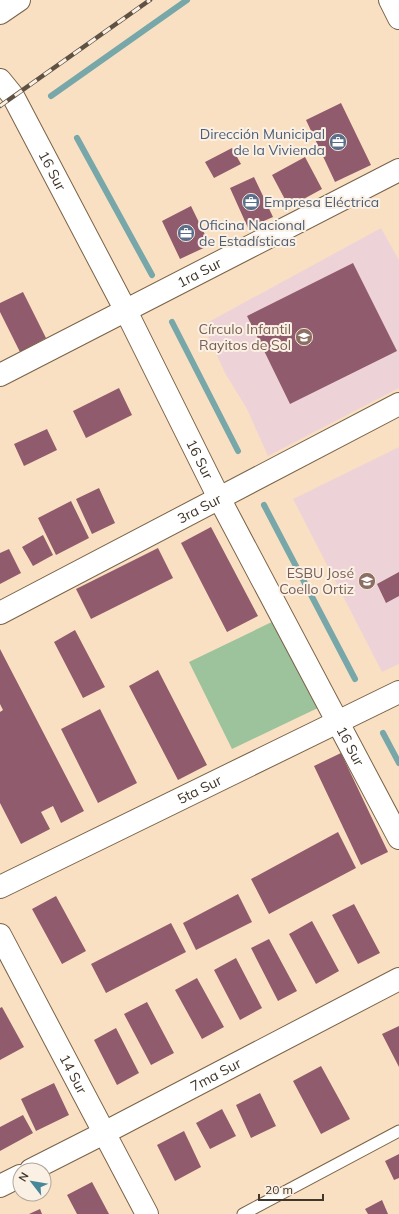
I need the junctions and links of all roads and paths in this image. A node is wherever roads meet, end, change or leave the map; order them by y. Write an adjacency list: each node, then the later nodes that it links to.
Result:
1 (19, 0): 3 (street)
2 (390, 0): 4 (street)
3 (0, 13)
4 (399, 18)
5 (0, 80): 7 (street, 16 Sur)
6 (399, 170): 7 (street, 1ra Sur)
7 (126, 312): 8 (street, 1ra Sur); 10 (street, 16 Sur)
8 (0, 375)
9 (399, 404): 10 (street, 3ra Sur)
10 (219, 498): 11 (street, 3ra Sur); 13 (street, 16 Sur)
11 (0, 613)
12 (399, 692): 13 (street, 5ta Sur)
13 (339, 722): 14 (street, 16 Sur); 15 (street, 5ta Sur)
14 (399, 838)
15 (0, 887)
16 (0, 935): 19 (street, 14 Sur)
17 (399, 978): 19 (street, 7ma Sur)
18 (399, 1131): 24 (lane)
19 (104, 1133): 20 (street, 7ma Sur); 23 (street, 14 Sur)
20 (47, 1162)
21 (12, 1180): 22 (street)
22 (0, 1186)
23 (147, 1214)
24 (242, 1214)

